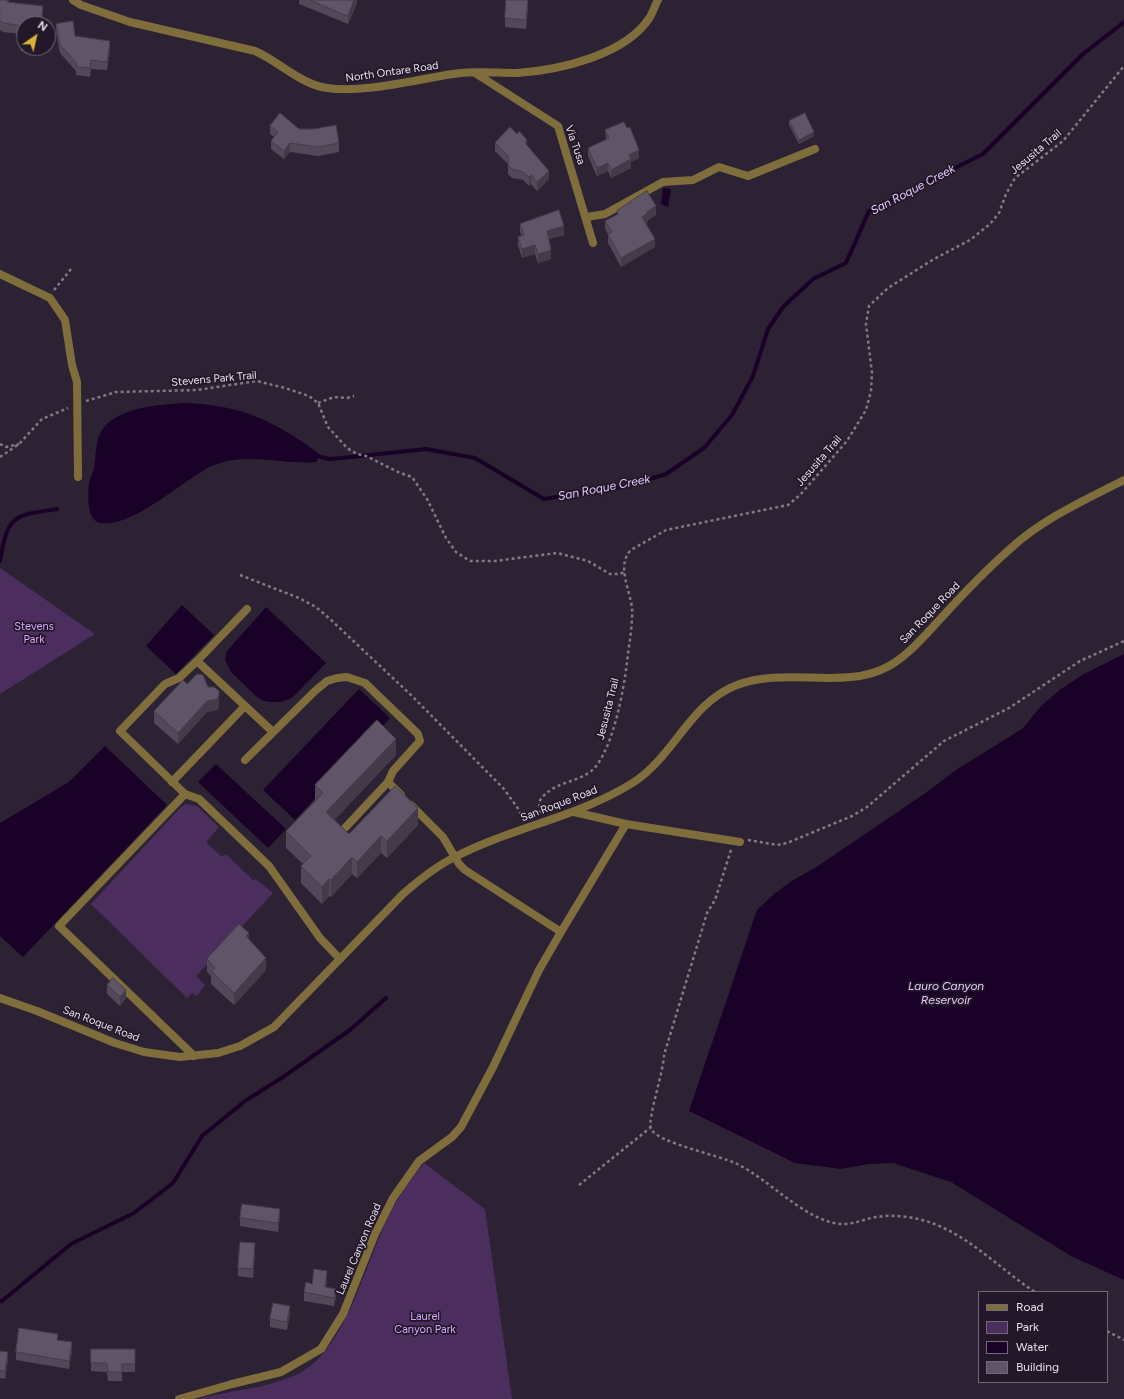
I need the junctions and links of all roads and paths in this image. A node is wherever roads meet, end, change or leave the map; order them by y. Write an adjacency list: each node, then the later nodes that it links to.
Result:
1 (73, 0): 4 (street, North Ontare Road)
2 (658, 0): 4 (street, North Ontare Road)
3 (1124, 66): 19 (path, Jesusita Trail)
4 (474, 72): 6 (street, Via Tusa)
5 (815, 149): 6 (street)
6 (587, 217): 7 (street, Via Tusa)
7 (593, 243)
8 (71, 269): 10 (path)
9 (0, 274): 10 (street)
10 (50, 298): 13 (street)
11 (354, 396): 12 (path)
12 (318, 403): 13 (path, Stevens Park Trail); 19 (path)
13 (77, 404): 15 (path, Stevens Park Trail); 17 (street)
14 (0, 444): 15 (path)
15 (19, 444): 16 (path, Stevens Park Trail)
16 (0, 457)
17 (78, 476)
18 (1124, 480): 30 (street, San Roque Road)
19 (624, 572): 31 (path, Jesusita Trail)
20 (240, 575): 34 (path)
21 (247, 609): 23 (street)
22 (1124, 641): 35 (path)
23 (197, 661): 24 (street); 27 (street)
24 (245, 706): 25 (street); 27 (street)
25 (273, 732): 26 (street); 28 (street)
26 (245, 760)
27 (172, 782): 29 (street)
28 (388, 782): 33 (street); 36 (street)
29 (185, 794): 38 (street); 40 (street)
30 (574, 812): 31 (street, San Roque Road); 32 (street)
31 (543, 822): 34 (street, San Roque Road)
32 (626, 824): 35 (street); 37 (street, Laurel Canyon Road)
33 (344, 828)
34 (526, 828): 36 (street, San Roque Road)
35 (736, 842): 41 (path)
36 (455, 857): 37 (street); 38 (street, San Roque Road)
37 (561, 932): 46 (street, Laurel Canyon Road)
38 (340, 959): 40 (street, San Roque Road)
39 (0, 998): 40 (street, San Roque Road)
40 (194, 1056)
41 (650, 1128): 42 (path); 43 (path)
42 (579, 1185)
43 (1034, 1291)
44 (1108, 1332): 45 (path)
45 (1124, 1340)
46 (180, 1399)

